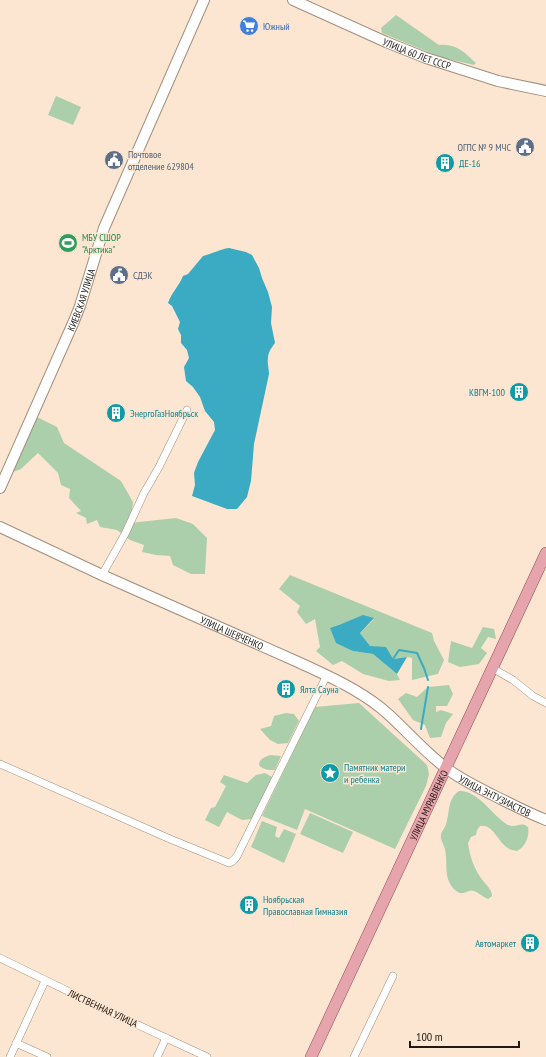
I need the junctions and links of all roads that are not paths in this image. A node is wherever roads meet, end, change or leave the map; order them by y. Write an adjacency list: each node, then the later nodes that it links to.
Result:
1 (204, 0): 5 (street, КИЕВСКАЯ УЛИЦА)
2 (293, 0): 3 (street, УЛИЦА 60 ЛЕТ СССР)
3 (546, 91)
4 (187, 410): 8 (street)
5 (0, 488)
6 (0, 527): 8 (street, УЛИЦА ШЕВЧЕНКО)
7 (546, 553): 9 (main road, УЛИЦА МУРАВЛЕНКО)
8 (102, 575): 10 (street, УЛИЦА ШЕВЧЕНКО)
9 (492, 668): 11 (street); 13 (main road, УЛИЦА МУРАВЛЕНКО)
10 (327, 675): 12 (street); 13 (street, УЛИЦА ШЕВЧЕНКО)
11 (546, 703)
12 (0, 764)
13 (446, 768): 14 (street, УЛИЦА ЭНТУЗИАСТОВ); 24 (main road, УЛИЦА МУРАВЛЕНКО)
14 (546, 820)
15 (0, 958): 17 (street, ЛИСТВЕННАЯ УЛИЦА)
16 (393, 976): 25 (street)
17 (45, 980): 18 (street, ЛИСТВЕННАЯ УЛИЦА); 19 (street)
18 (166, 1038): 22 (street); 23 (street, ЛИСТВЕННАЯ УЛИЦА)
19 (16, 1042): 20 (street); 21 (street)
20 (10, 1057)
21 (47, 1057)
22 (157, 1057)
23 (207, 1057)
24 (312, 1057)
25 (354, 1057)

